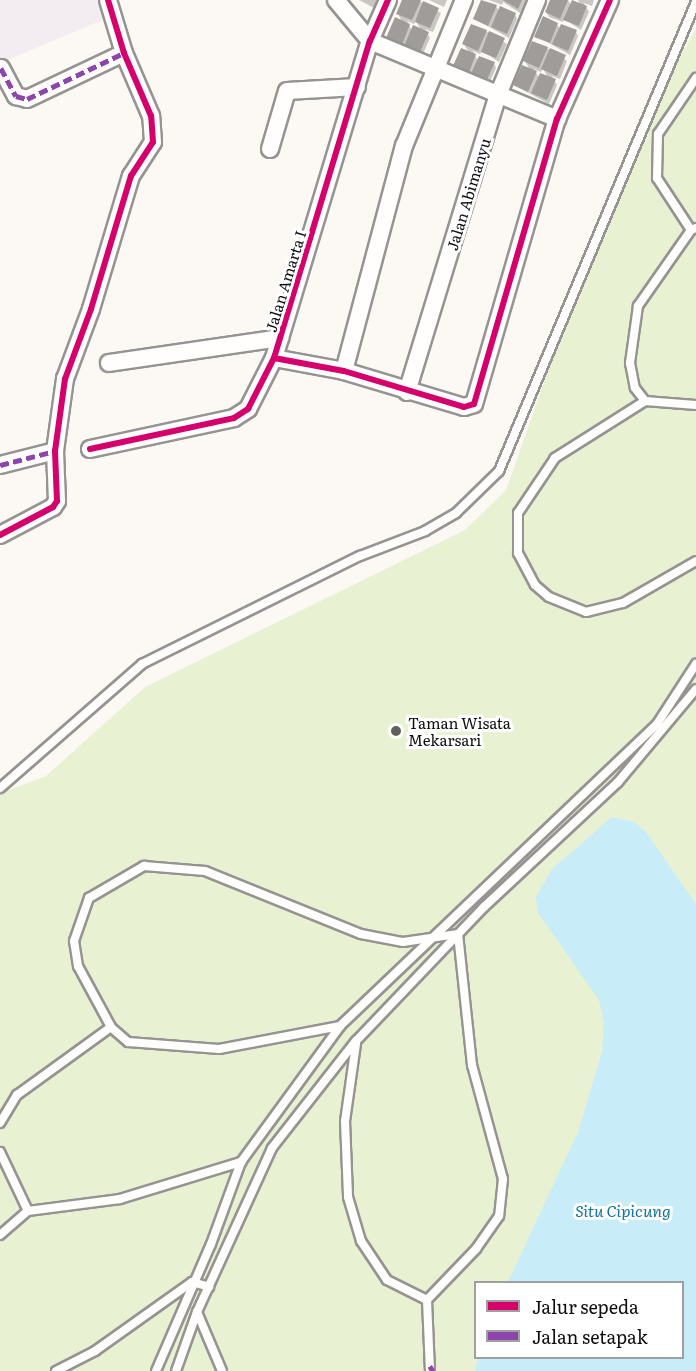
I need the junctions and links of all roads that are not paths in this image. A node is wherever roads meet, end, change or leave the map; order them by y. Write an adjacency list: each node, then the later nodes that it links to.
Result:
1 (108, 0): 9 (street)
2 (336, 0): 8 (street)
3 (388, 0): 8 (street, Jalan Amarta I)
4 (464, 0): 11 (street)
5 (537, 0): 14 (street, Jalan Abimanyu)
6 (610, 0): 15 (street)
7 (696, 2): 32 (lane)
8 (370, 41): 11 (street); 13 (street, Jalan Amarta I)
9 (124, 53): 10 (street); 26 (street)
10 (1, 68)
11 (434, 70): 14 (street); 21 (street)
12 (696, 78): 17 (lane)
13 (357, 87): 16 (street); 18 (street, Jalan Amarta I)
14 (498, 95): 15 (street); 22 (street, Jalan Abimanyu)
15 (557, 119): 22 (street)
16 (270, 149)
17 (693, 229): 23 (lane)
18 (280, 338): 19 (street, Jalan Amarta I); 20 (street)
19 (274, 358): 21 (street); 25 (street, Jalan Amarta I)
20 (109, 363)
21 (344, 370): 22 (street)
22 (407, 392)
23 (645, 400): 24 (lane); 29 (lane)
24 (696, 405)
25 (90, 449)
26 (55, 451): 27 (street); 28 (street)
27 (0, 465)
28 (0, 535)
29 (696, 561)
30 (696, 664): 34 (lane)
31 (696, 689): 33 (lane)
32 (0, 788)
33 (458, 934): 34 (lane); 37 (lane); 45 (lane)
34 (426, 941): 35 (lane); 36 (lane)
35 (340, 1026): 36 (lane); 40 (lane)
36 (111, 1027): 38 (lane)
37 (356, 1041): 44 (lane); 45 (lane)
38 (0, 1123)
39 (0, 1152): 41 (lane)
40 (241, 1162): 41 (lane); 43 (lane)
41 (28, 1211): 42 (lane)
42 (0, 1235)
43 (192, 1282): 44 (lane); 47 (lane); 48 (lane)
44 (209, 1287): 46 (lane)
45 (427, 1299): 51 (lane)
46 (197, 1312): 49 (lane); 50 (lane)
47 (56, 1371)
48 (156, 1371)
49 (176, 1371)
50 (222, 1371)
51 (430, 1371)

